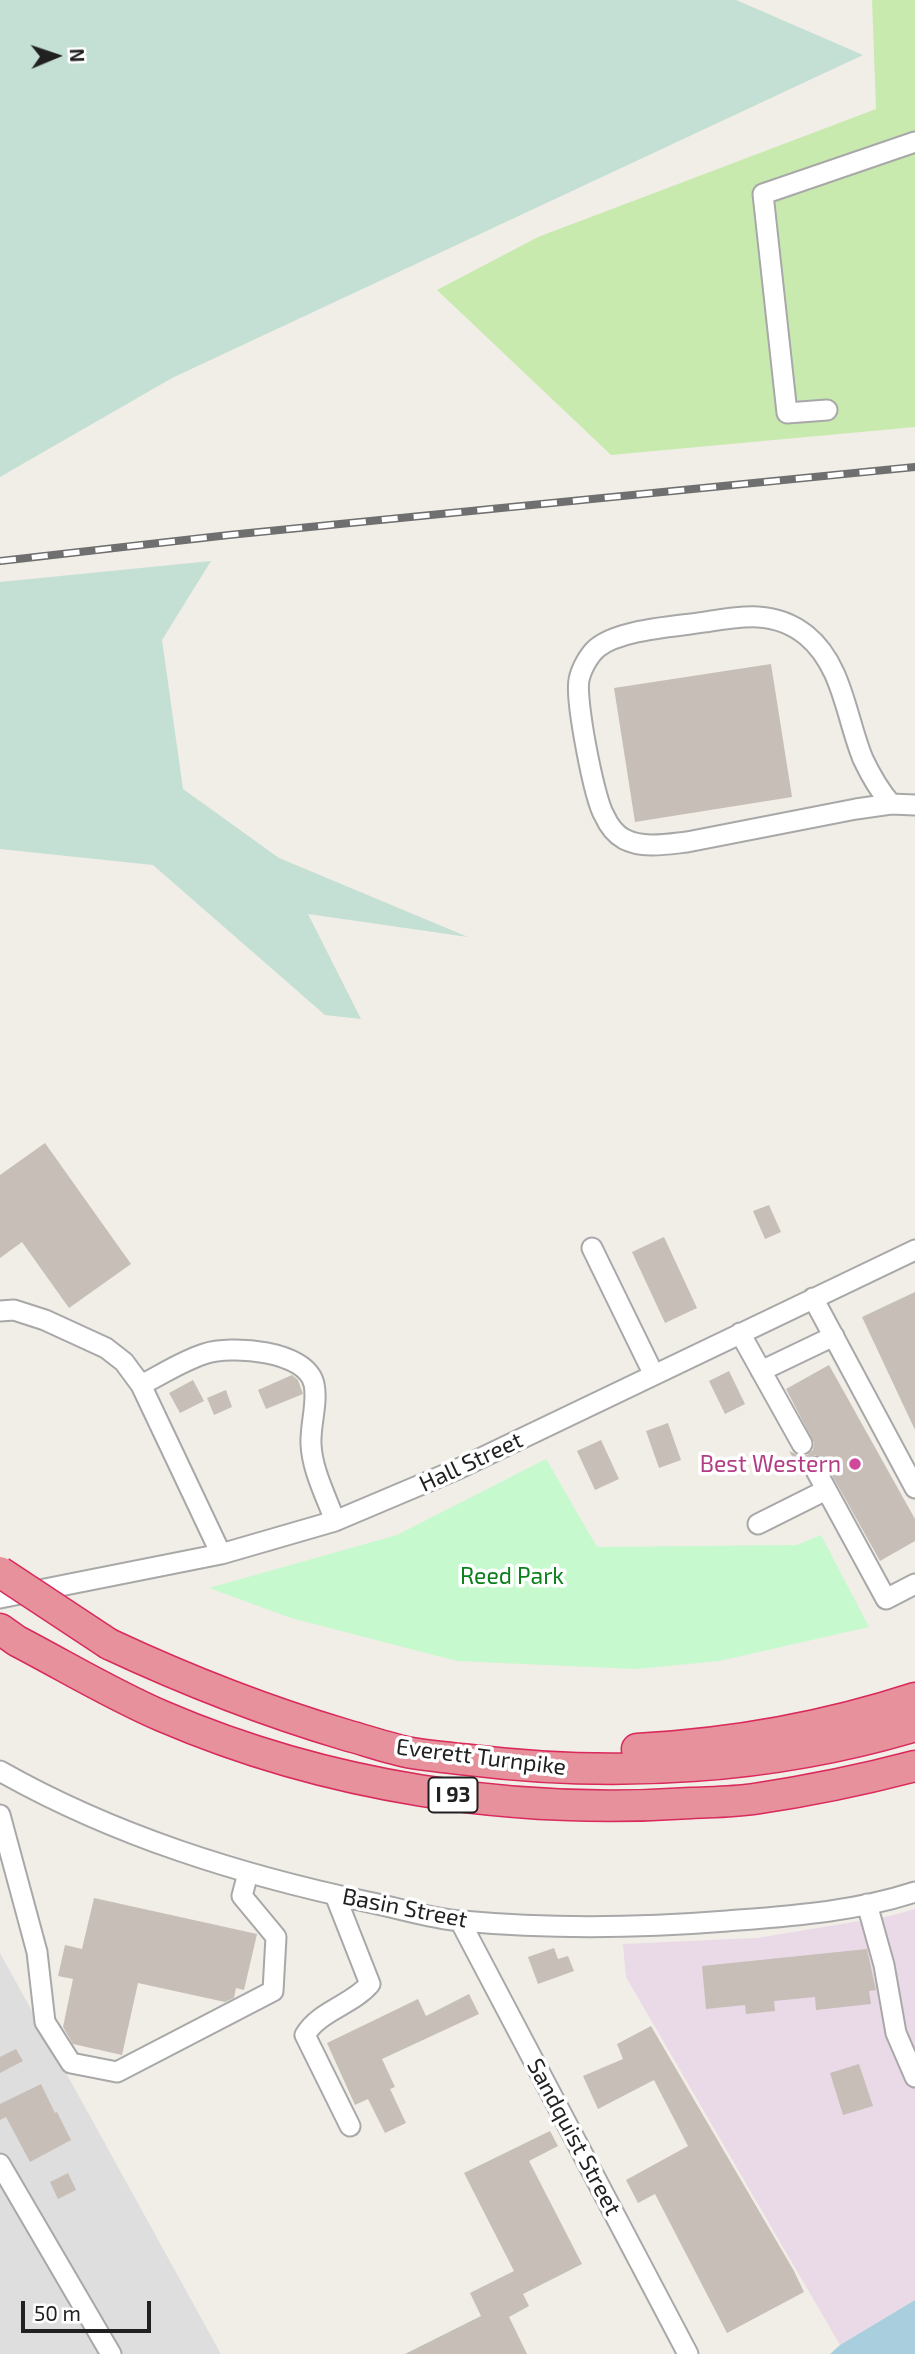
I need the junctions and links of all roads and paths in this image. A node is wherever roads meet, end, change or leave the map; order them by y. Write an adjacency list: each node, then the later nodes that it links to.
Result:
1 (915, 142): 2 (street)
2 (827, 410)
3 (891, 804): 3 (street); 4 (street)
4 (915, 805)
5 (592, 1248): 12 (street)
6 (915, 1250): 7 (street, Hall Street)
7 (813, 1298): 9 (street, Hall Street); 10 (street)
8 (0, 1311): 13 (street)
9 (740, 1333): 11 (street); 12 (street, Hall Street)
10 (834, 1336): 11 (street); 16 (street)
11 (761, 1371): 14 (street)
12 (654, 1375): 18 (street, Hall Street)
13 (141, 1385): 18 (street); 20 (street)
14 (802, 1444)
15 (814, 1467): 17 (street)
16 (915, 1488)
17 (826, 1490): 19 (street); 22 (street)
18 (335, 1521): 20 (street, Hall Street)
19 (758, 1524)
20 (222, 1554): 23 (street, Hall Street)
21 (0, 1572): 27 (highway, Everett Turnpike / I 93, bridge)
22 (915, 1584)
23 (0, 1598)
24 (8, 1635): 28 (highway, Everett Turnpike / I 93)
25 (915, 1698): 27 (highway)
26 (915, 1726): 27 (highway, Everett Turnpike / I 93)
27 (411, 1753)
28 (915, 1766)
29 (1, 1775): 31 (street, Basin Street)
30 (0, 1815): 31 (street)
31 (248, 1873): 33 (street, Basin Street)
32 (915, 1892): 34 (street, Basin Street)
33 (335, 1895): 35 (street, Basin Street); 37 (street)
34 (867, 1904): 35 (street, Basin Street); 36 (street)
35 (460, 1921): 40 (street, Sandquist Street)
36 (915, 2077)
37 (350, 2126)
38 (0, 2164): 39 (street)
39 (111, 2354)
40 (688, 2354)

